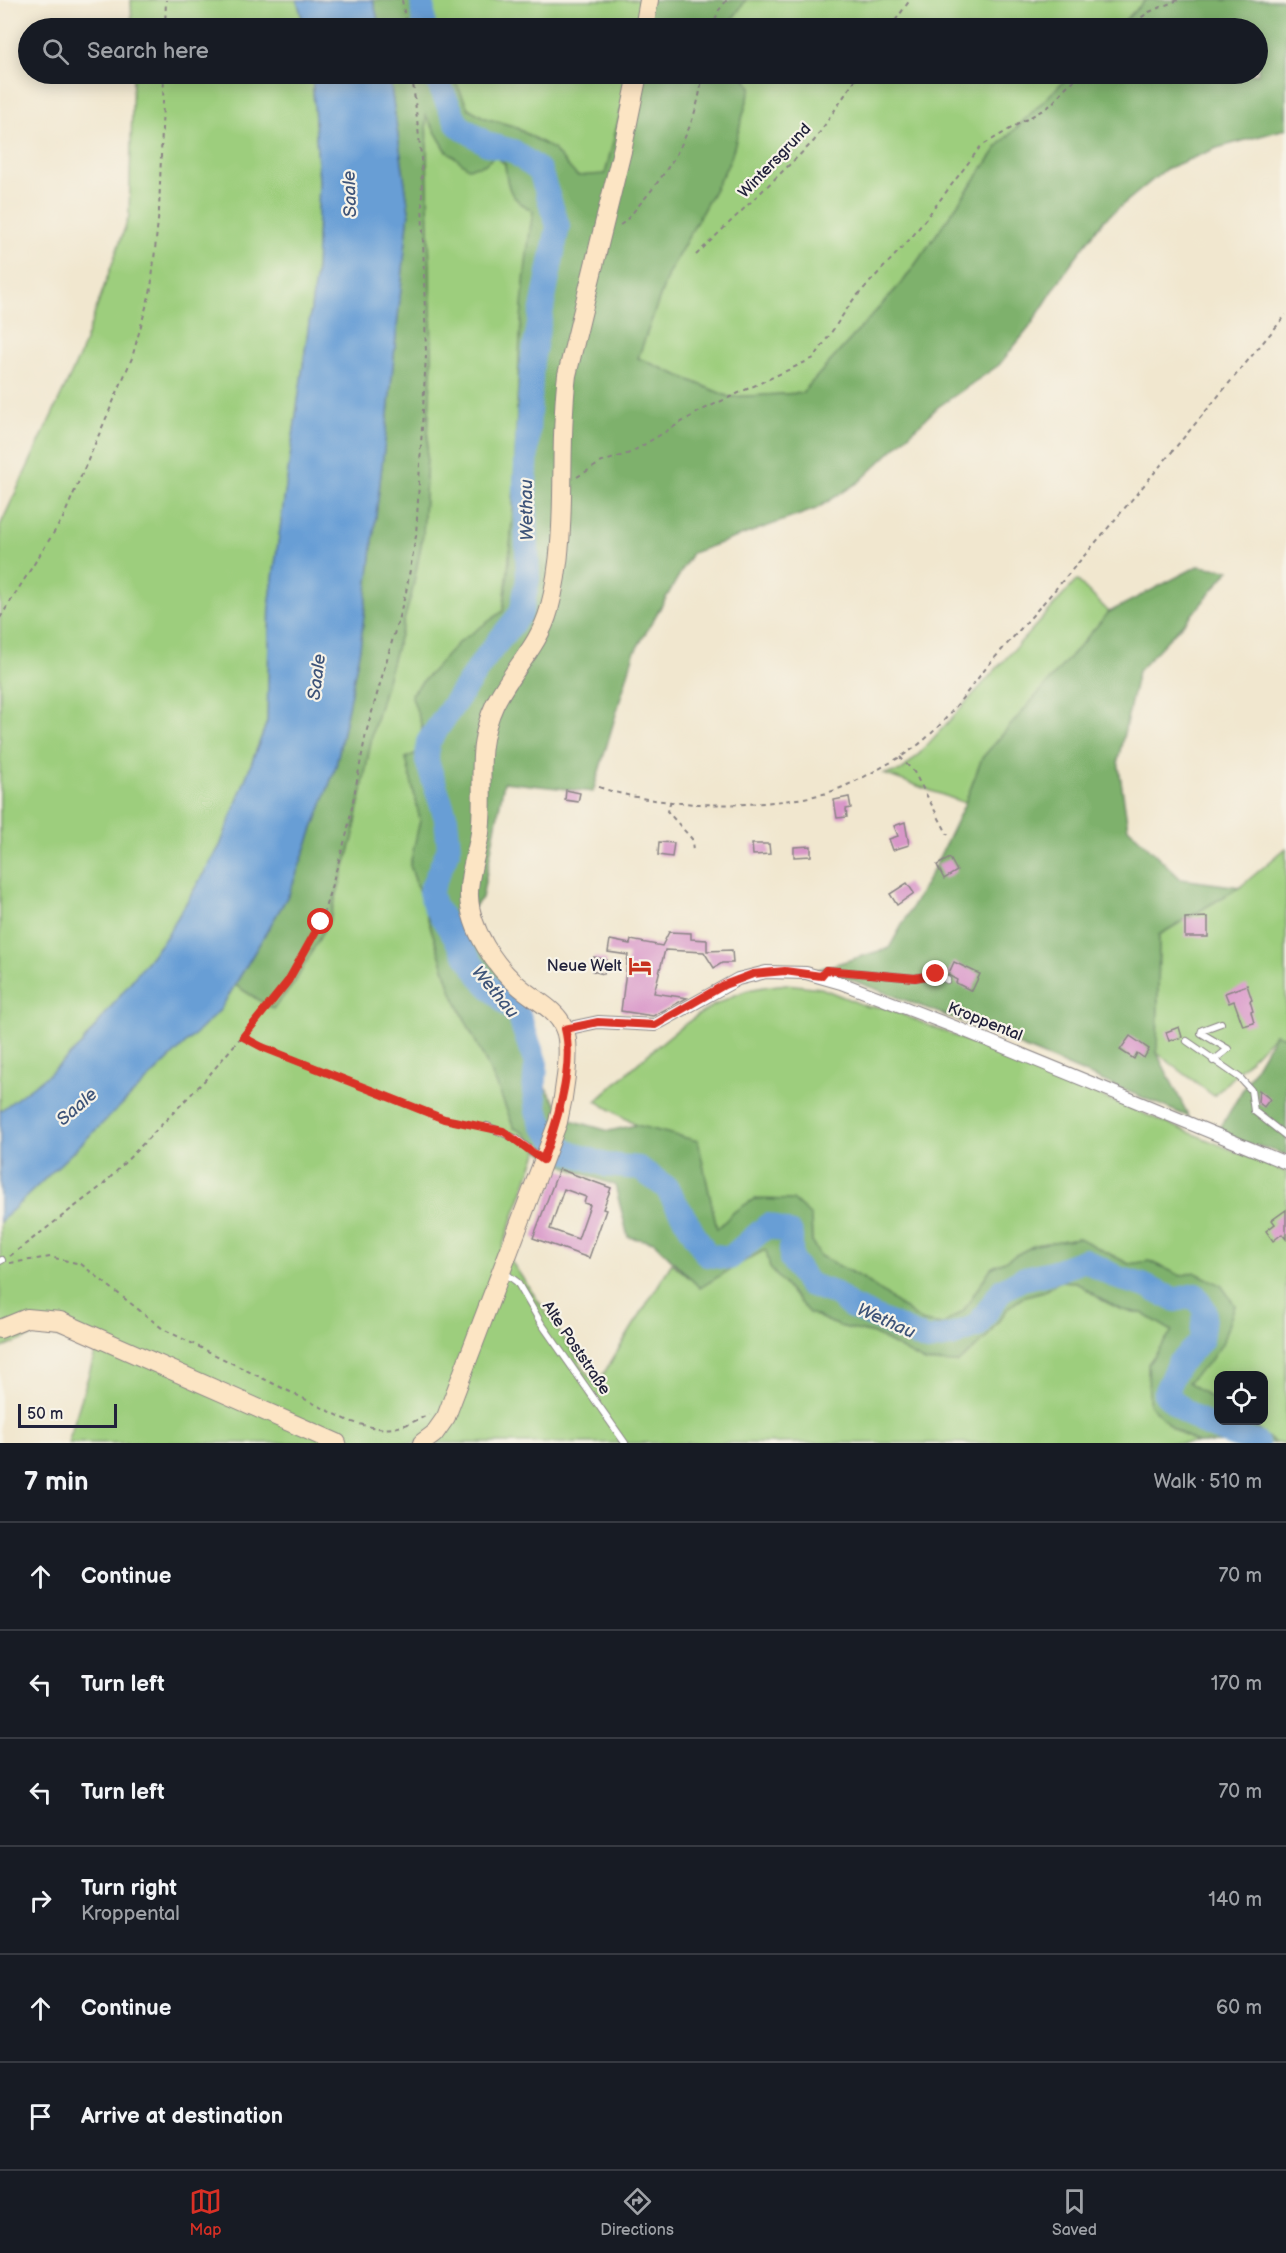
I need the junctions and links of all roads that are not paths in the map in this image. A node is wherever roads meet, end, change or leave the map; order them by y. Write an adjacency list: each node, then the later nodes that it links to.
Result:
1 (649, 0): 2 (main road)
2 (646, 18)
3 (636, 84): 7 (main road)
4 (821, 976): 5 (lane); 7 (street, Kroppental); 13 (street, Kroppental)
5 (947, 980)
6 (1221, 1023): 9 (lane)
7 (566, 1038): 12 (main road)
8 (1187, 1041): 9 (lane)
9 (1214, 1061): 11 (lane)
10 (487, 1126): 12 (lane)
11 (1286, 1136)
12 (545, 1155): 14 (main road)
13 (1286, 1163)
14 (501, 1271): 17 (main road); 18 (lane, Alte Poststraße)
15 (0, 1329): 16 (main road)
16 (337, 1443)
17 (422, 1443)
18 (625, 1443)

